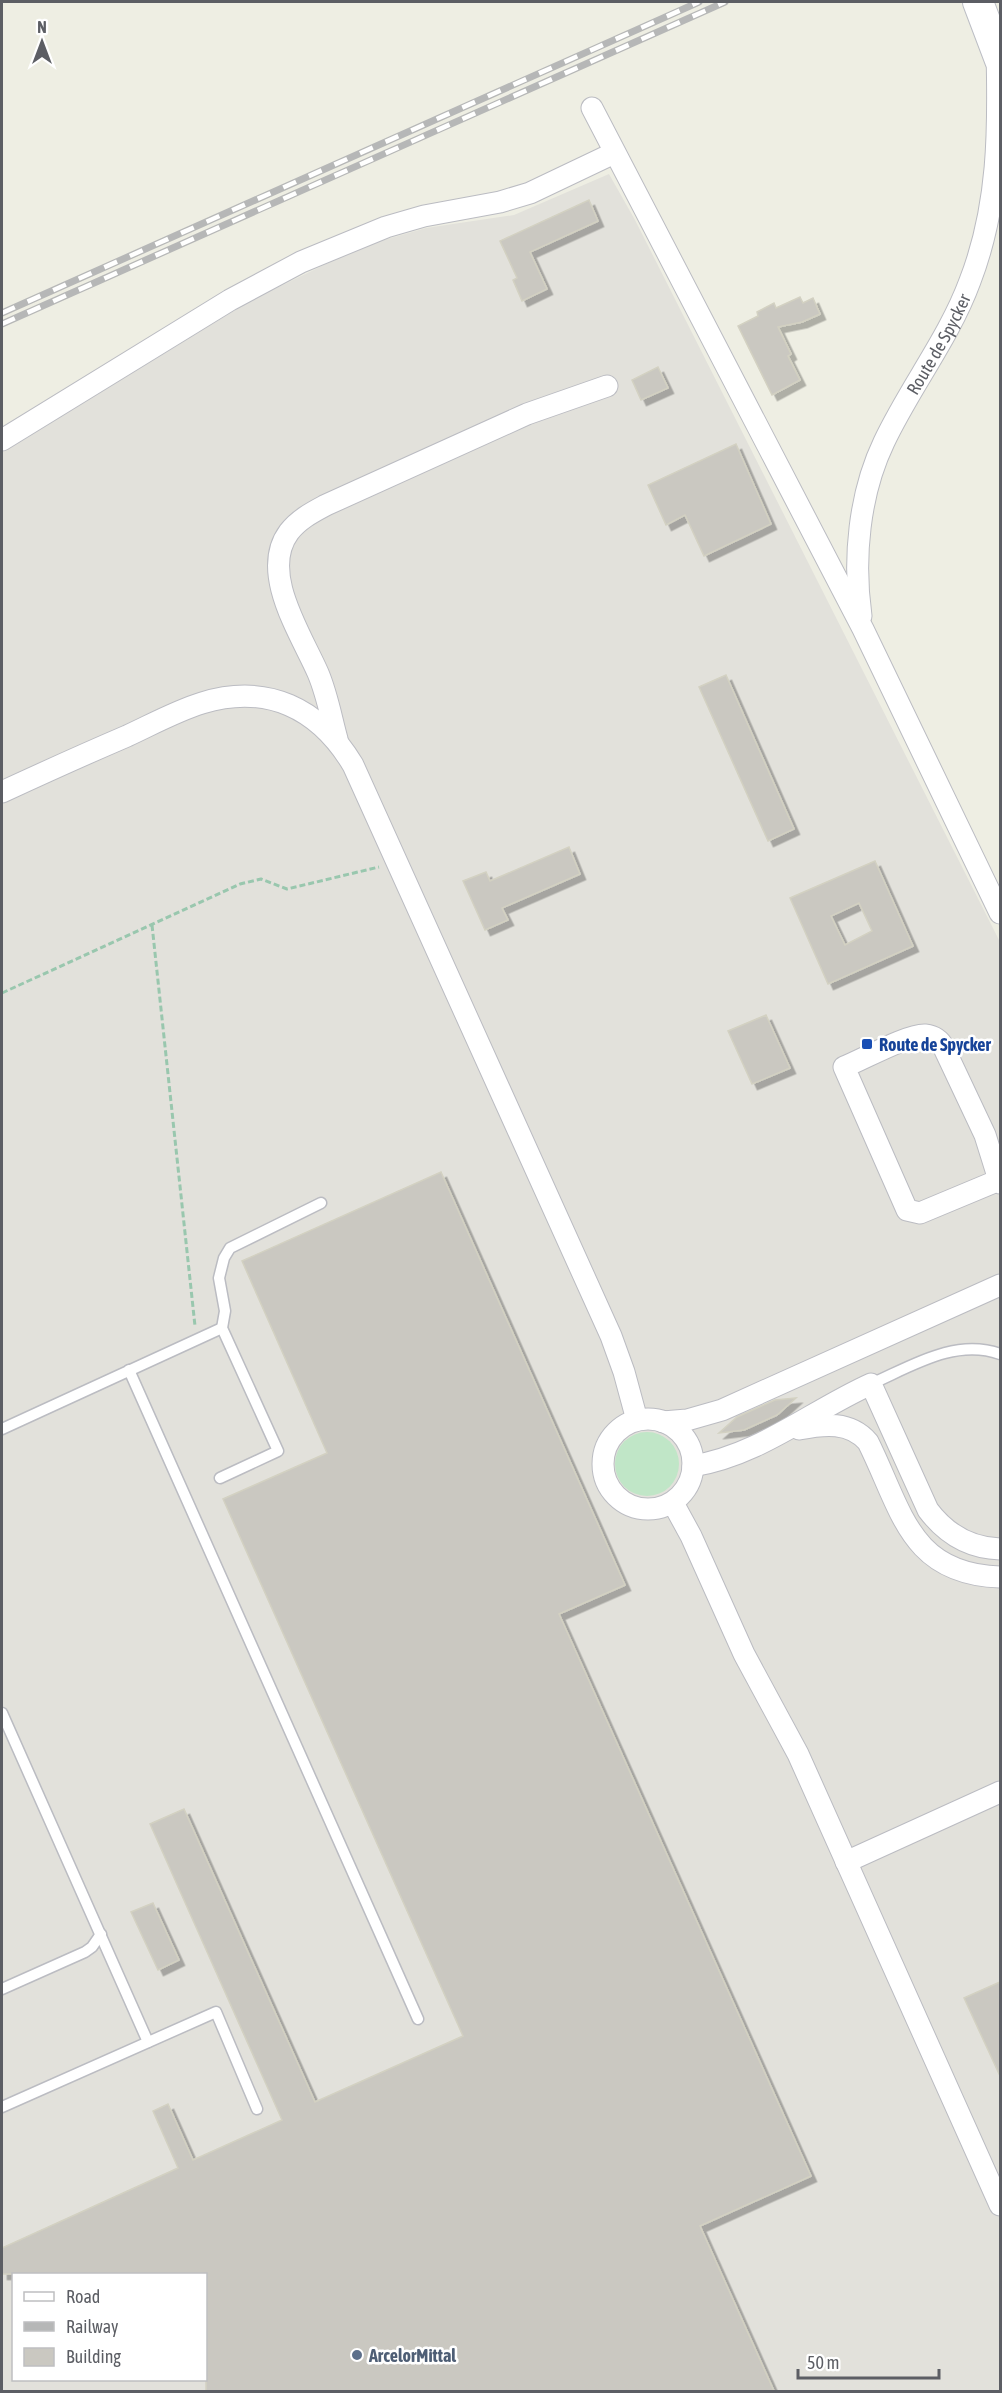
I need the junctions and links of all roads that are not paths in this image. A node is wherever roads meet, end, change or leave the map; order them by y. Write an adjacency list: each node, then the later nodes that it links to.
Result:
1 (978, 2): 2 (main road)
2 (999, 56): 7 (street, Route de Spycker)
3 (592, 108): 4 (street, Route de Spycker)
4 (614, 153): 6 (street); 7 (street, Route de Spycker)
5 (607, 386): 8 (street)
6 (2, 440)
7 (863, 629): 10 (street, Route de Spycker)
8 (338, 741): 9 (street); 19 (street)
9 (2, 792)
10 (1000, 913)
11 (1000, 1182): 11 (street)
12 (321, 1203): 14 (lane)
13 (1000, 1285): 18 (street)
14 (222, 1328): 16 (lane); 24 (lane)
15 (1000, 1354): 17 (lane)
16 (129, 1370): 21 (lane); 33 (lane)
17 (871, 1384): 22 (street); 26 (street)
18 (722, 1410): 20 (street); 23 (street)
19 (637, 1420): 20 (street); 25 (street)
20 (663, 1422): 23 (street)
21 (2, 1429)
22 (786, 1432): 23 (street); 27 (street)
23 (693, 1459): 25 (street)
24 (220, 1478)
25 (673, 1503): 30 (street)
26 (1000, 1549)
27 (1000, 1577)
28 (2, 1713): 31 (lane)
29 (1000, 1792): 30 (street)
30 (846, 1862): 37 (street)
31 (101, 1934): 32 (lane); 34 (lane)
32 (2, 1989)
33 (418, 2019)
34 (148, 2042): 35 (lane); 36 (lane)
35 (2, 2107)
36 (257, 2109)
37 (1000, 2205)

